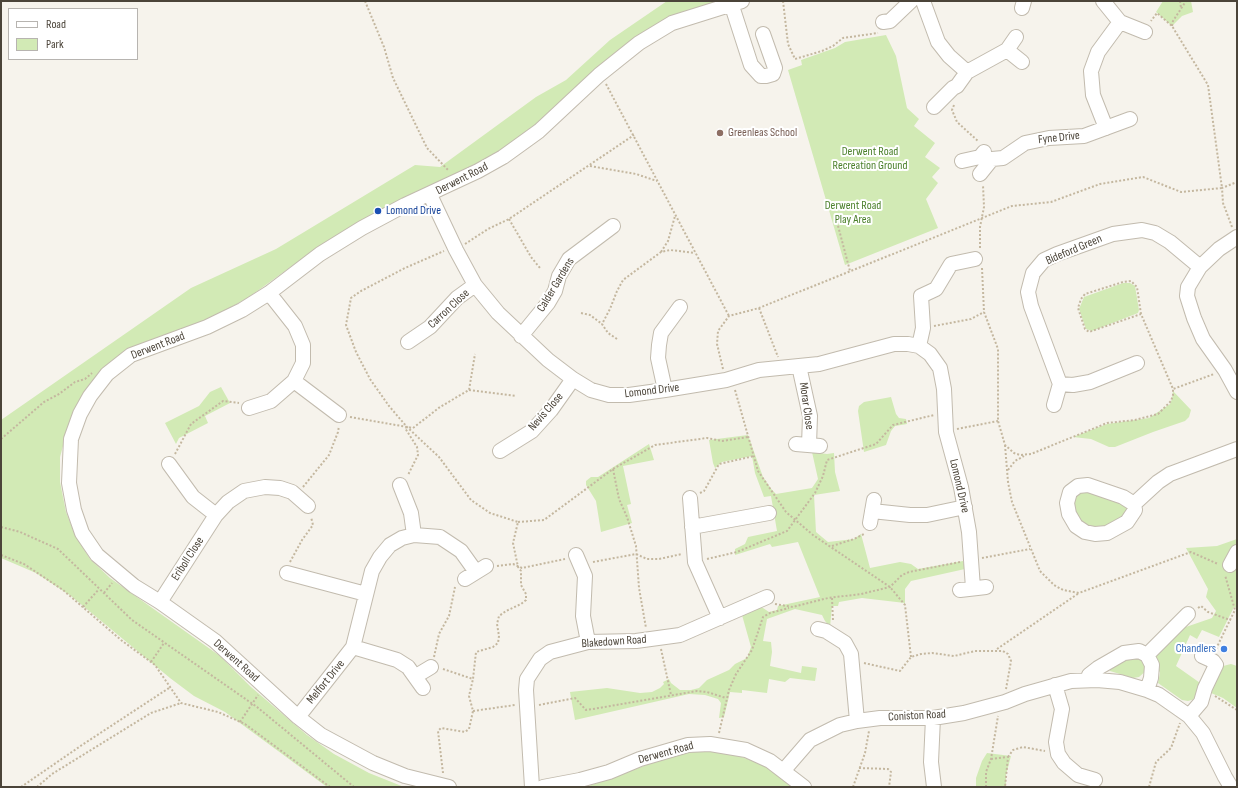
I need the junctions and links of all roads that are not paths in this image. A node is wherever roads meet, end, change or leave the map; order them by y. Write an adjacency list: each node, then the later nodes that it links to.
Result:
1 (911, 1): 5 (street)
2 (923, 1): 12 (street)
3 (1104, 1): 6 (street)
4 (737, 2): 8 (street); 19 (street, Derwent Road)
5 (883, 22)
6 (1120, 22): 7 (street); 15 (street)
7 (1140, 30)
8 (764, 34)
9 (1016, 37): 10 (street)
10 (1007, 50): 11 (street); 12 (street)
11 (1022, 62)
12 (966, 72): 13 (street)
13 (934, 107)
14 (1125, 120): 15 (street, Fyne Drive)
15 (1106, 128): 16 (street, Fyne Drive)
16 (985, 154): 17 (street, Fyne Drive); 18 (street)
17 (962, 161)
18 (980, 174)
19 (430, 195): 24 (street, Lomond Drive); 25 (street, Derwent Road)
20 (613, 226): 27 (street, Calder Gardens)
21 (1237, 237): 23 (street)
22 (979, 257): 29 (street)
23 (1200, 266): 34 (street, Bideford Green); 36 (street)
24 (475, 285): 27 (street, Lomond Drive); 28 (street, Carron Close)
25 (269, 293): 33 (street); 60 (street, Derwent Road)
26 (680, 307): 35 (street)
27 (521, 336): 32 (street, Lomond Drive)
28 (408, 342)
29 (919, 346): 30 (street, Lomond Drive); 48 (street, Lomond Drive)
30 (800, 366): 35 (street, Lomond Drive); 40 (street, Morar Close)
31 (1130, 370): 34 (street)
32 (573, 379): 35 (street, Lomond Drive); 42 (street, Nevis Close)
33 (294, 381): 38 (street); 39 (street)
34 (1060, 384): 37 (street)
35 (665, 390)
36 (1237, 392)
37 (1054, 405)
38 (249, 408)
39 (339, 415)
40 (808, 445)
41 (1237, 449): 46 (street)
42 (500, 451)
43 (169, 464): 51 (street)
44 (401, 485): 53 (street)
45 (690, 498): 52 (street)
46 (1134, 504): 46 (street)
47 (308, 506): 51 (street, Eriboll Close)
48 (965, 507): 49 (street); 57 (street, Lomond Drive)
49 (872, 511)
50 (769, 513): 52 (street)
51 (216, 515): 60 (street, Eriboll Close)
52 (692, 528): 62 (street)
53 (414, 535): 56 (street, Melfort Drive); 58 (street, Melfort Drive)
54 (576, 555): 64 (street)
55 (288, 572): 58 (street)
56 (476, 573)
57 (973, 588)
58 (366, 594): 65 (street, Melfort Drive)
59 (767, 597): 62 (street, Blakedown Road)
60 (160, 602): 75 (street, Derwent Road)
61 (1188, 614): 66 (street)
62 (720, 618): 64 (street, Blakedown Road)
63 (818, 629): 77 (street)
64 (588, 642): 81 (street, Blakedown Road)
65 (353, 647): 69 (street); 75 (street, Melfort Drive)
66 (1147, 655): 70 (street); 73 (street)
67 (1202, 656): 74 (street)
68 (432, 666): 69 (street)
69 (416, 676): 72 (street)
70 (1088, 680): 71 (street, Coniston Road); 73 (street, Coniston Road)
71 (1055, 685): 76 (street, Coniston Road); 79 (street)
72 (423, 688)
73 (1147, 690): 74 (street, Coniston Road)
74 (1186, 714): 85 (street, Coniston Road)
75 (298, 717): 80 (street, Derwent Road)
76 (933, 718): 77 (street, Coniston Road); 84 (street)
77 (856, 721): 78 (street, Coniston Road)
78 (784, 770): 82 (street, Derwent Road); 83 (street, Derwent Road)
79 (1095, 780)
80 (446, 786)
81 (532, 787)
82 (543, 787)
83 (804, 787)
84 (934, 787)
85 (1232, 787)

